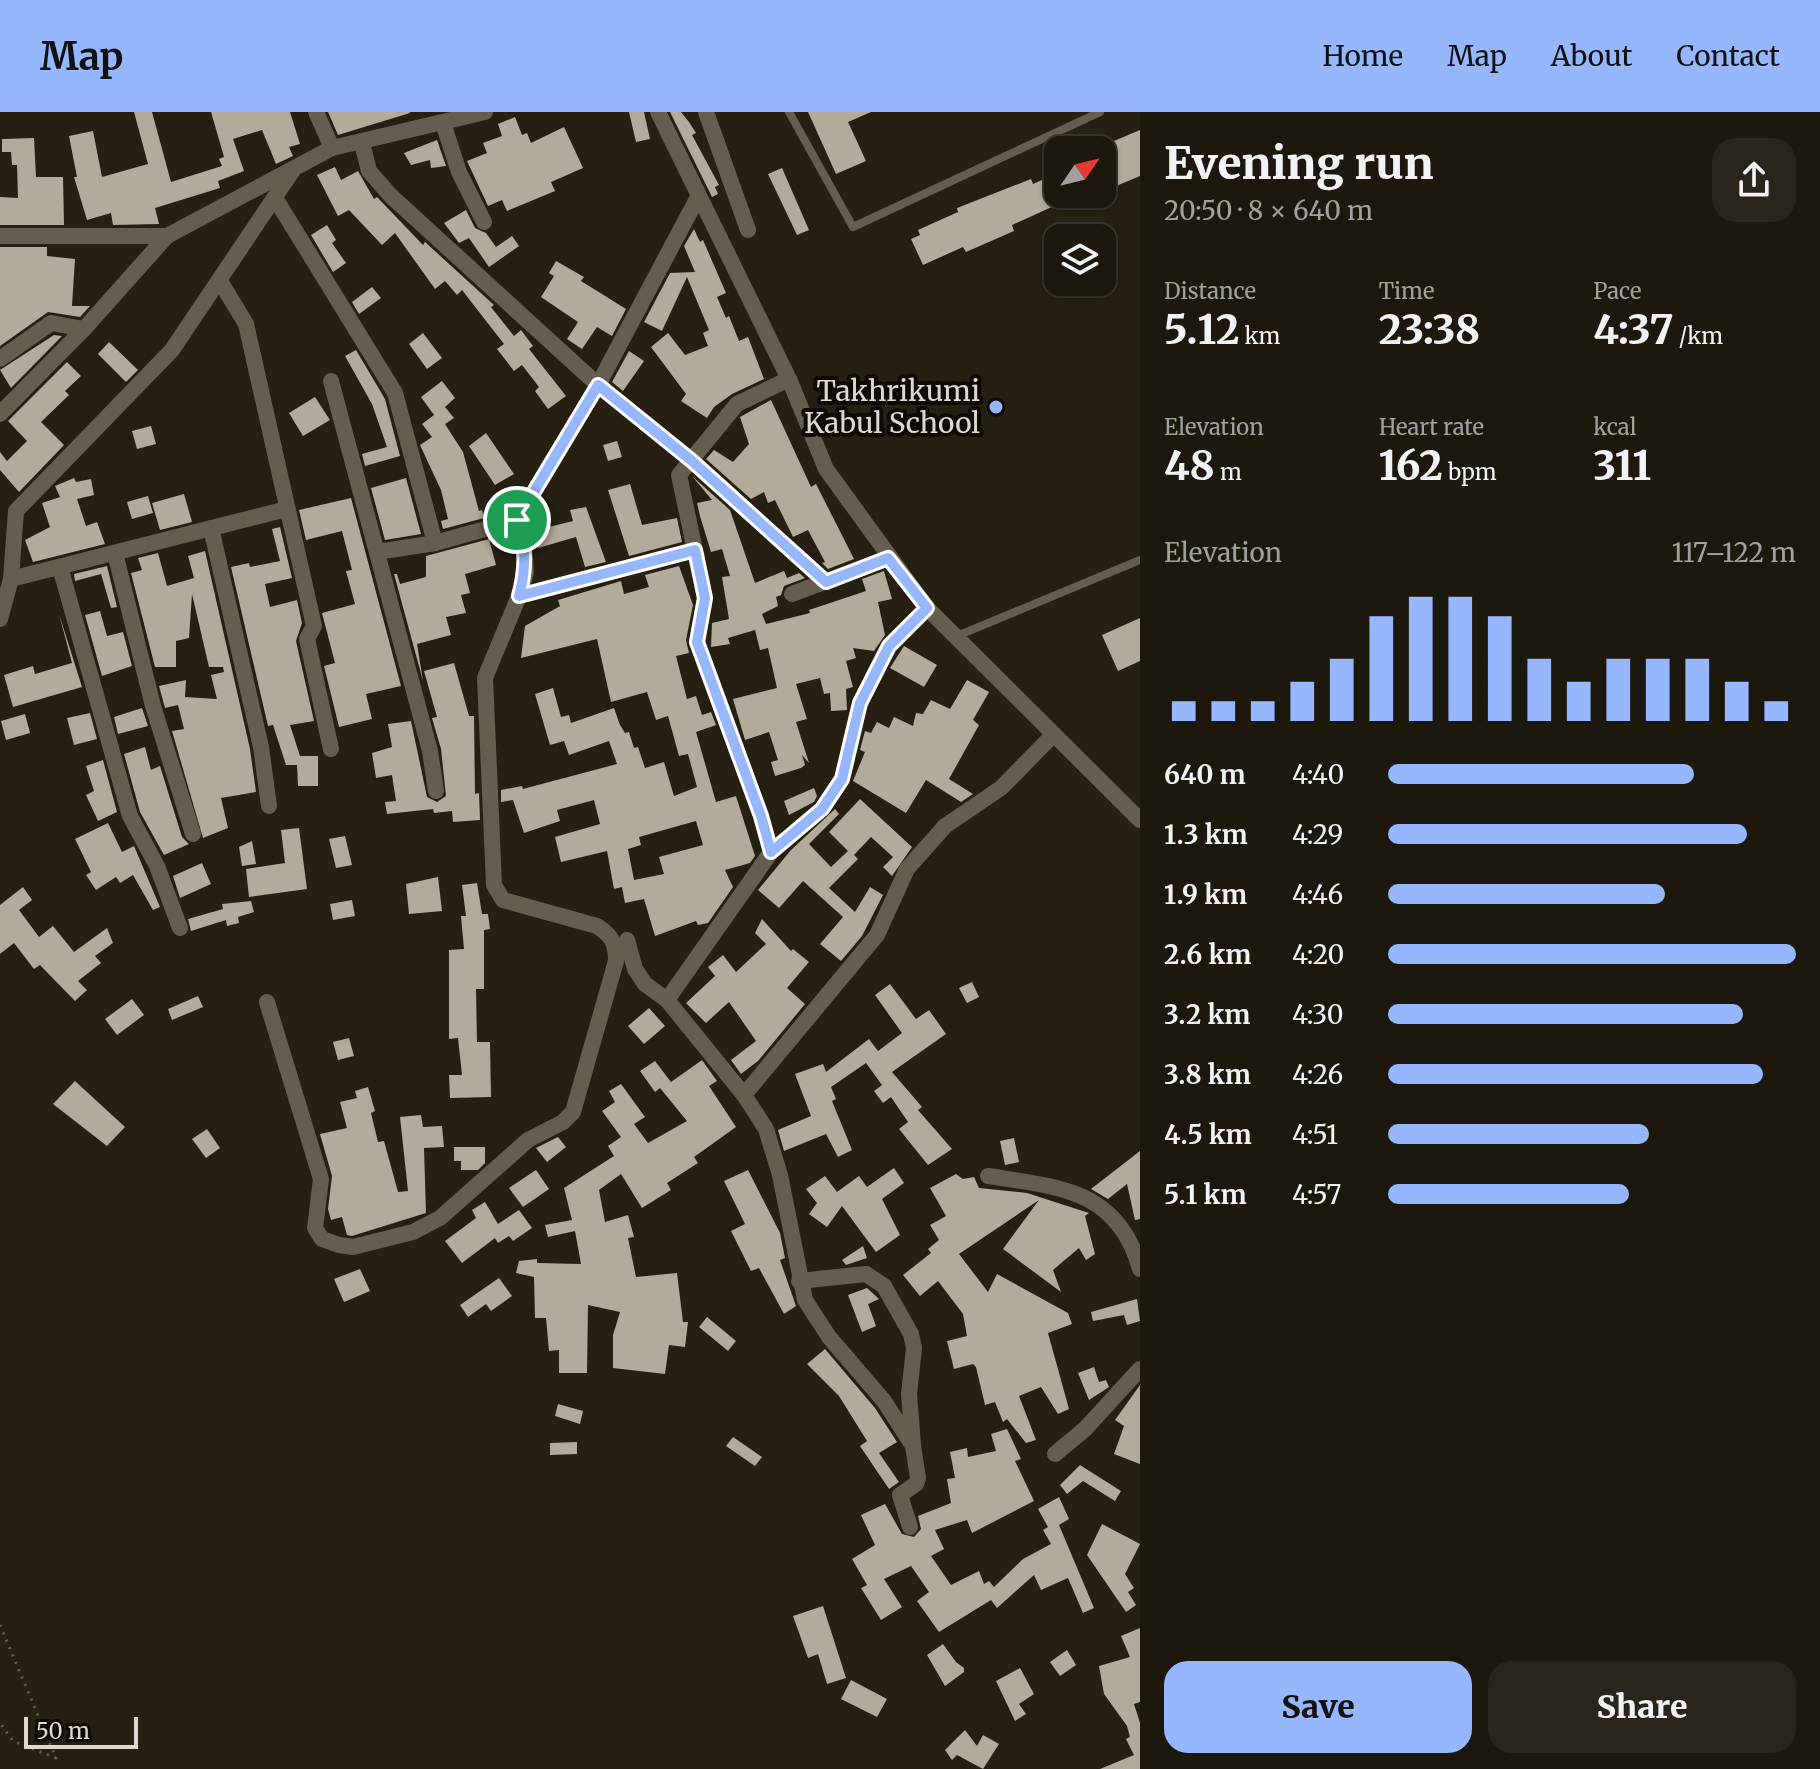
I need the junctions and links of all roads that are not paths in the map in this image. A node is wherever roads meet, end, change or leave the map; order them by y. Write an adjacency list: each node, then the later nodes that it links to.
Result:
1 (316, 112): 9 (street)
2 (485, 112): 7 (street)
3 (658, 112): 11 (street)
4 (706, 112): 14 (street)
5 (789, 112): 6 (lane)
6 (1100, 112)
7 (443, 123): 8 (street); 13 (street)
8 (362, 143): 9 (street); 22 (street)
9 (332, 148): 10 (street)
10 (295, 168): 12 (street); 16 (street)
11 (698, 197): 20 (street); 22 (street)
12 (275, 198): 17 (street); 30 (street)
13 (484, 222)
14 (748, 230)
15 (0, 236): 16 (street)
16 (167, 236): 18 (street)
17 (220, 281): 25 (street); 26 (street)
18 (84, 329): 19 (street); 23 (street)
19 (0, 359)
20 (789, 379): 24 (street); 34 (street)
21 (331, 381): 32 (street)
22 (598, 385): 24 (street); 27 (street)
23 (0, 414)
24 (692, 461): 31 (street); 38 (street)
25 (287, 509): 29 (street); 45 (street)
26 (16, 511): 28 (street); 37 (street)
27 (517, 520): 30 (street); 40 (street)
28 (0, 527)
29 (211, 528): 33 (street); 47 (street)
30 (435, 543): 32 (street)
31 (695, 550): 40 (street); 50 (street)
32 (377, 552): 46 (street)
33 (115, 553): 36 (street); 49 (street)
34 (888, 558): 38 (street); 41 (street)
35 (1140, 560): 43 (lane)
36 (60, 567): 37 (street); 51 (street)
37 (11, 579): 42 (street)
38 (826, 582): 39 (street)
39 (792, 594)
40 (519, 596): 54 (street)
41 (927, 608): 43 (street); 50 (street)
42 (0, 619)
43 (957, 636): 44 (street)
44 (1053, 735): 48 (street); 55 (street)
45 (331, 749)
46 (436, 791)
47 (269, 806)
48 (1140, 820)
49 (193, 834)
50 (771, 852): 53 (street)
51 (180, 928)
52 (627, 940): 53 (street)
53 (667, 1000): 55 (street)
54 (267, 1002)
55 (744, 1095): 58 (street)
56 (988, 1176): 57 (street)
57 (1140, 1269)
58 (799, 1281): 60 (street); 60 (street)
59 (1140, 1369): 61 (street)
60 (913, 1446): 62 (street)
61 (1055, 1454)
62 (910, 1527)

